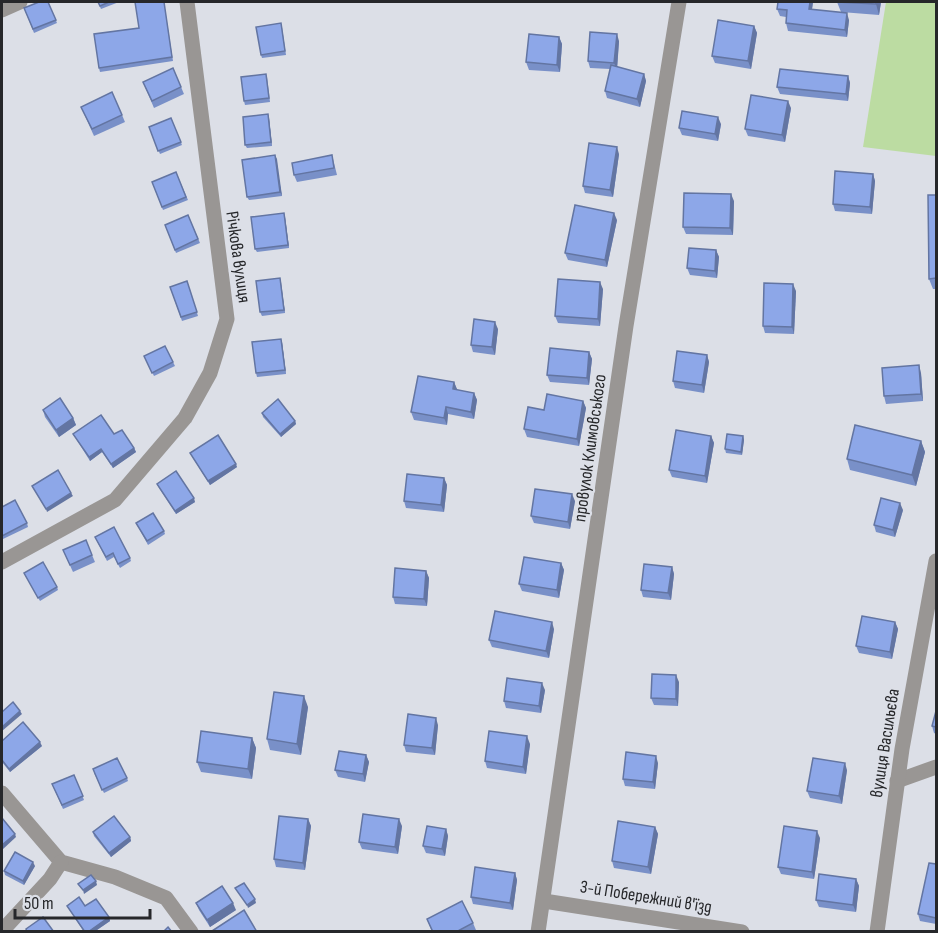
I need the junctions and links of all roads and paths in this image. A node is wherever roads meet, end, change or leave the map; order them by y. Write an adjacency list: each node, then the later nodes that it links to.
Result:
1 (20, 2): 4 (street)
2 (187, 2): 6 (street, Річкова вулиця)
3 (679, 2): 11 (street, провулок Климовського)
4 (2, 10)
5 (936, 561): 8 (street, вулиця Васильєва)
6 (2, 562)
7 (936, 767): 8 (street)
8 (897, 781): 16 (street, вулиця Васильєва)
9 (2, 793): 10 (street)
10 (61, 862): 12 (street); 13 (street)
11 (544, 901): 14 (street, провулок Климовського); 15 (street, 3-й Побережний в'їзд)
12 (2, 931)
13 (191, 932)
14 (538, 932)
15 (742, 932)
16 (877, 932)

